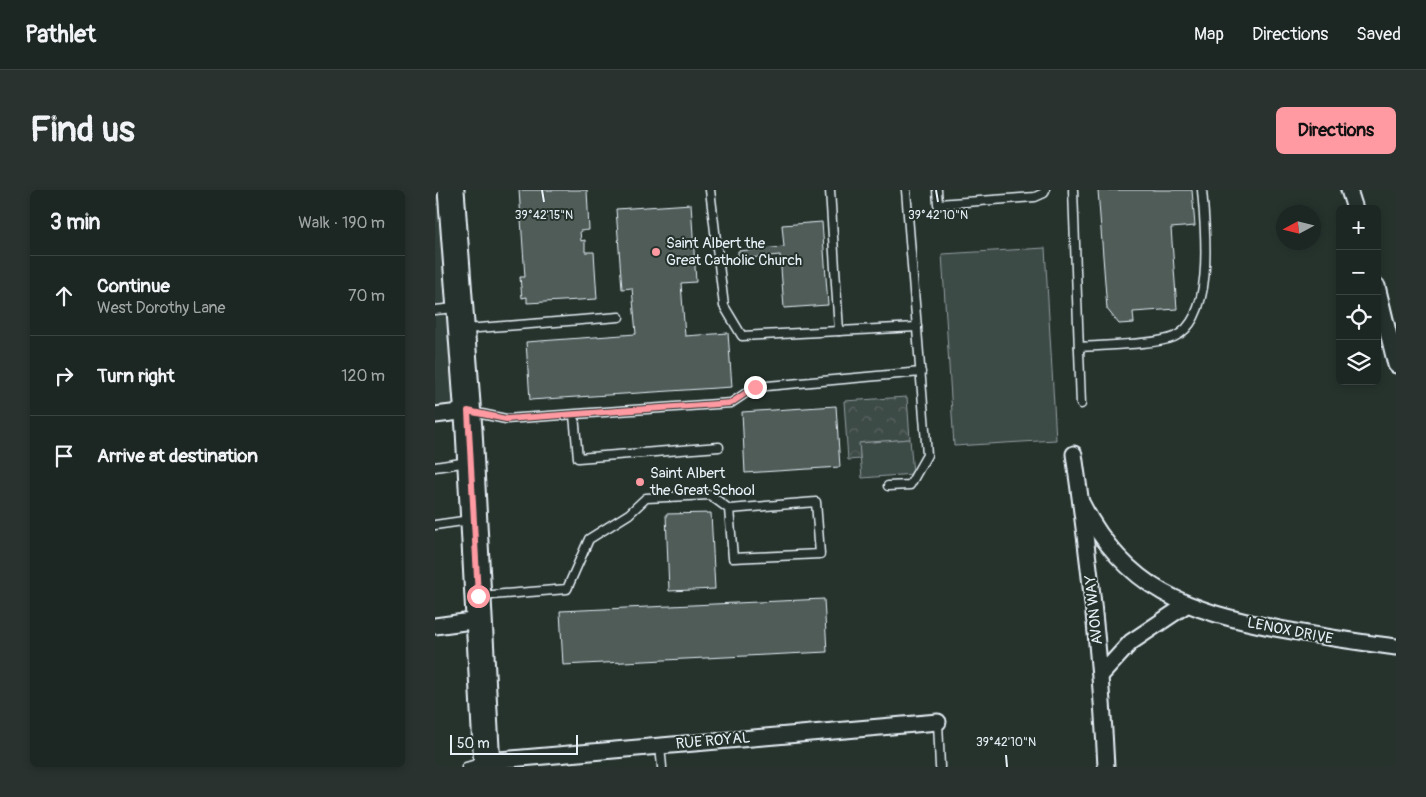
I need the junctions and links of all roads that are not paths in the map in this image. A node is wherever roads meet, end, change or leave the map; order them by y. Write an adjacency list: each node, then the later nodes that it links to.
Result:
1 (451, 190): 14 (main road)
2 (710, 190): 16 (lane)
3 (830, 190): 16 (lane)
4 (906, 190): 15 (lane)
5 (937, 190): 6 (lane)
6 (1045, 190)
7 (1073, 190): 17 (lane)
8 (1202, 190): 17 (lane)
9 (1349, 190): 10 (street)
10 (1354, 205)
11 (1379, 295): 18 (street)
12 (435, 310): 14 (lane)
13 (619, 317): 14 (lane)
14 (460, 318): 21 (main road)
15 (917, 326): 16 (lane); 19 (lane)
16 (839, 331)
17 (1079, 347): 20 (lane)
18 (1396, 365)
19 (921, 372): 22 (lane); 28 (lane)
20 (1081, 404)
21 (468, 411): 22 (lane); 23 (street); 26 (main road)
22 (574, 414): 24 (lane)
23 (435, 415)
24 (719, 446)
25 (1074, 454): 29 (street, AVON WAY)
26 (471, 462): 27 (lane); 31 (main road)
27 (435, 466)
28 (888, 486)
29 (1081, 502): 33 (street, LENOX DRIVE); 37 (street, AVON WAY)
30 (729, 509): 30 (lane); 34 (lane)
31 (474, 519): 32 (lane); 34 (main road)
32 (435, 525)
33 (1186, 605): 36 (street, LENOX DRIVE); 37 (street)
34 (479, 608): 35 (street); 40 (main road)
35 (435, 626)
36 (1396, 647)
37 (1101, 675): 43 (street, AVON WAY)
38 (938, 722): 39 (street, RUE ROYAL); 42 (lane)
39 (660, 746): 40 (street, RUE ROYAL); 41 (lane)
40 (480, 765)
41 (662, 767)
42 (941, 767)
43 (1106, 767)

